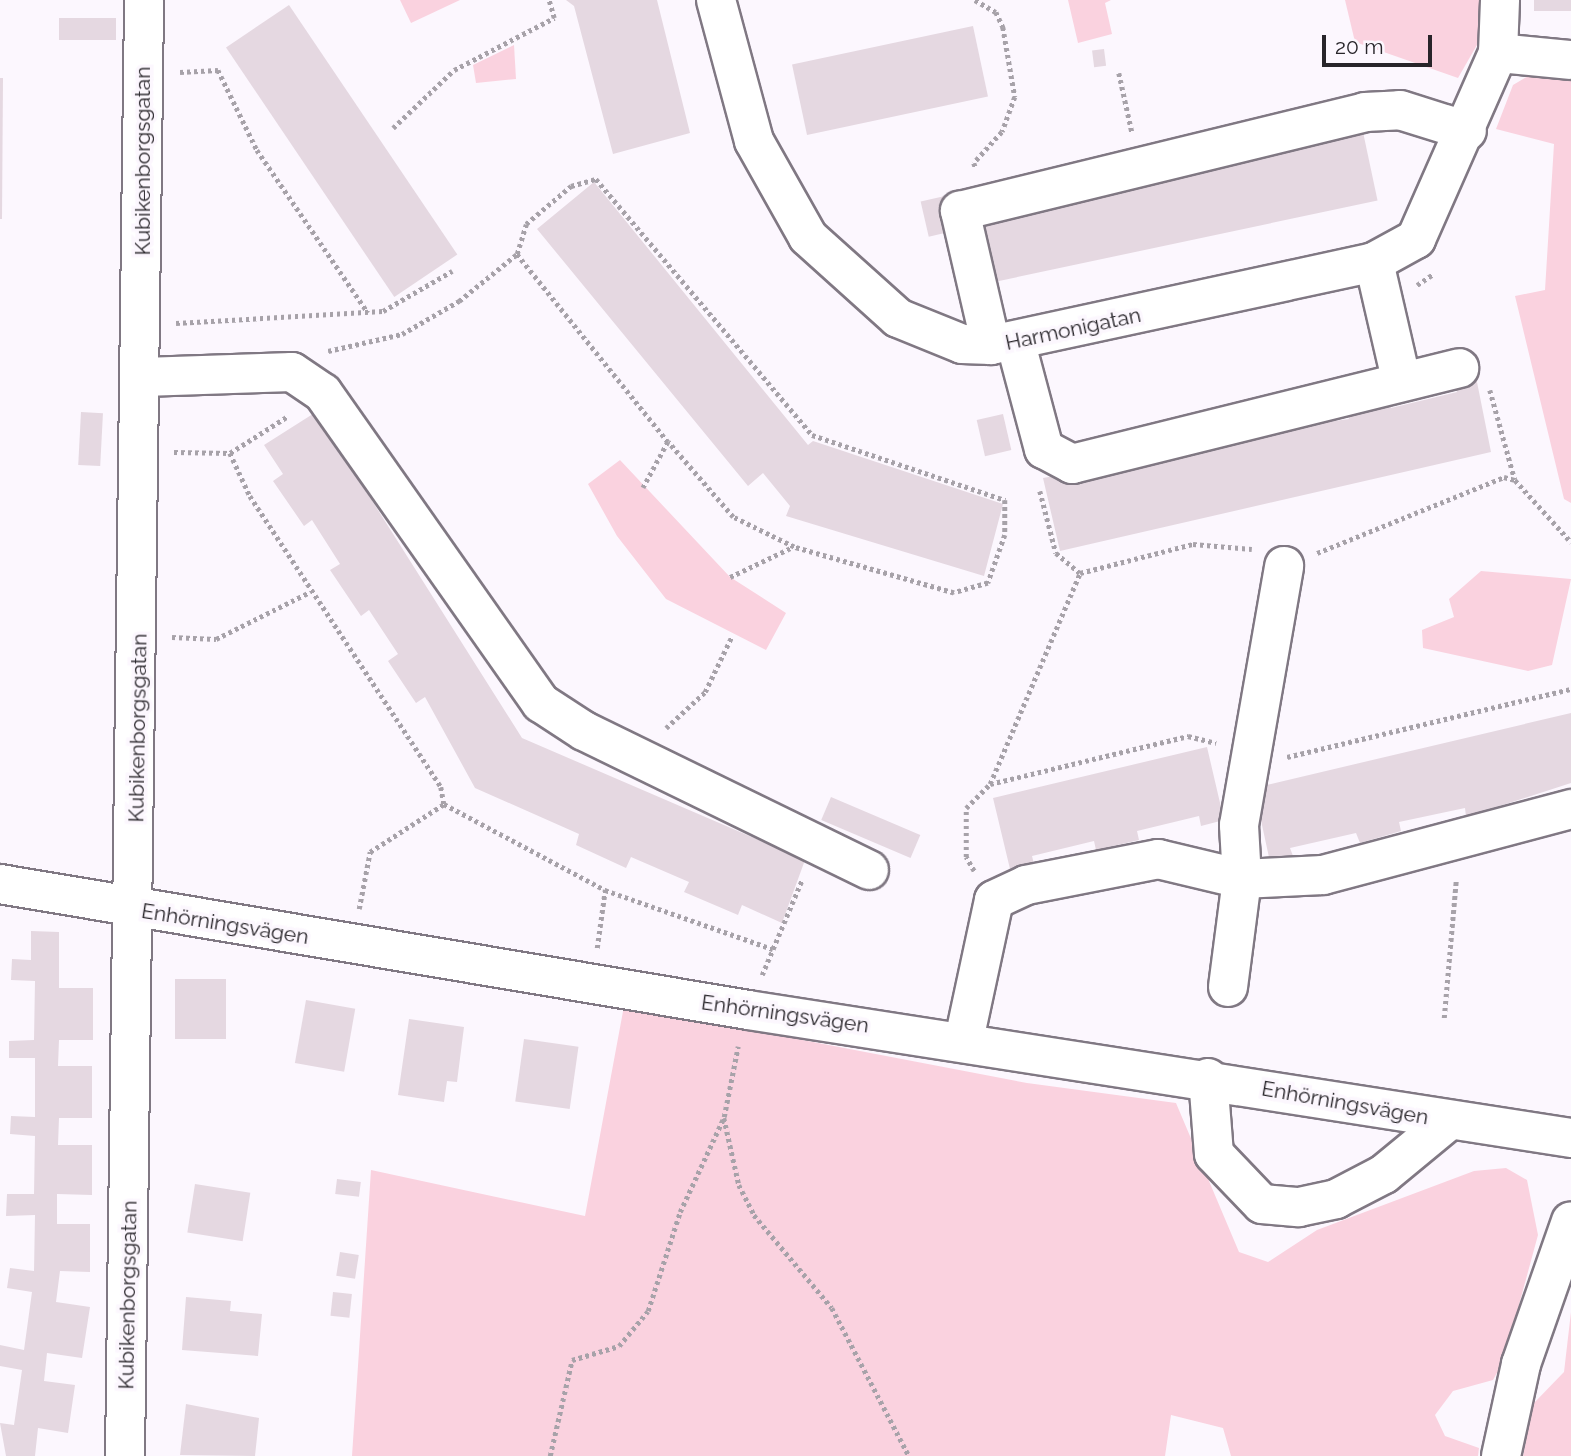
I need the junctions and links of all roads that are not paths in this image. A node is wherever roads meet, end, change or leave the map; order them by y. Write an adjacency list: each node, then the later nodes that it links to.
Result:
1 (145, 0): 10 (street, Kubikenborgsgatan)
2 (716, 0): 8 (street, Harmonigatan)
3 (1500, 0): 4 (street, Harmonigatan)
4 (1498, 52): 5 (street); 6 (street, Harmonigatan)
5 (1571, 60)
6 (1467, 131): 7 (street, Harmonigatan); 8 (street)
7 (1378, 278): 8 (street, Harmonigatan); 11 (street)
8 (1004, 344): 11 (street)
9 (1459, 368): 11 (street)
10 (143, 377): 14 (street); 17 (street, Kubikenborgsgatan)
11 (1401, 379)
12 (1284, 566): 15 (street)
13 (1571, 809): 15 (street)
14 (869, 870)
15 (1242, 879): 18 (street); 19 (street)
16 (0, 884): 17 (street, Enhörningsvägen)
17 (137, 909): 19 (street, Enhörningsvägen); 24 (street, Kubikenborgsgatan)
18 (1228, 988)
19 (964, 1040): 20 (street, Enhörningsvägen)
20 (1208, 1078): 21 (street, Enhörningsvägen); 21 (street)
21 (1447, 1122): 22 (street, Enhörningsvägen)
22 (1571, 1138)
23 (1571, 1221): 25 (street)
24 (125, 1456)
25 (1501, 1456)

